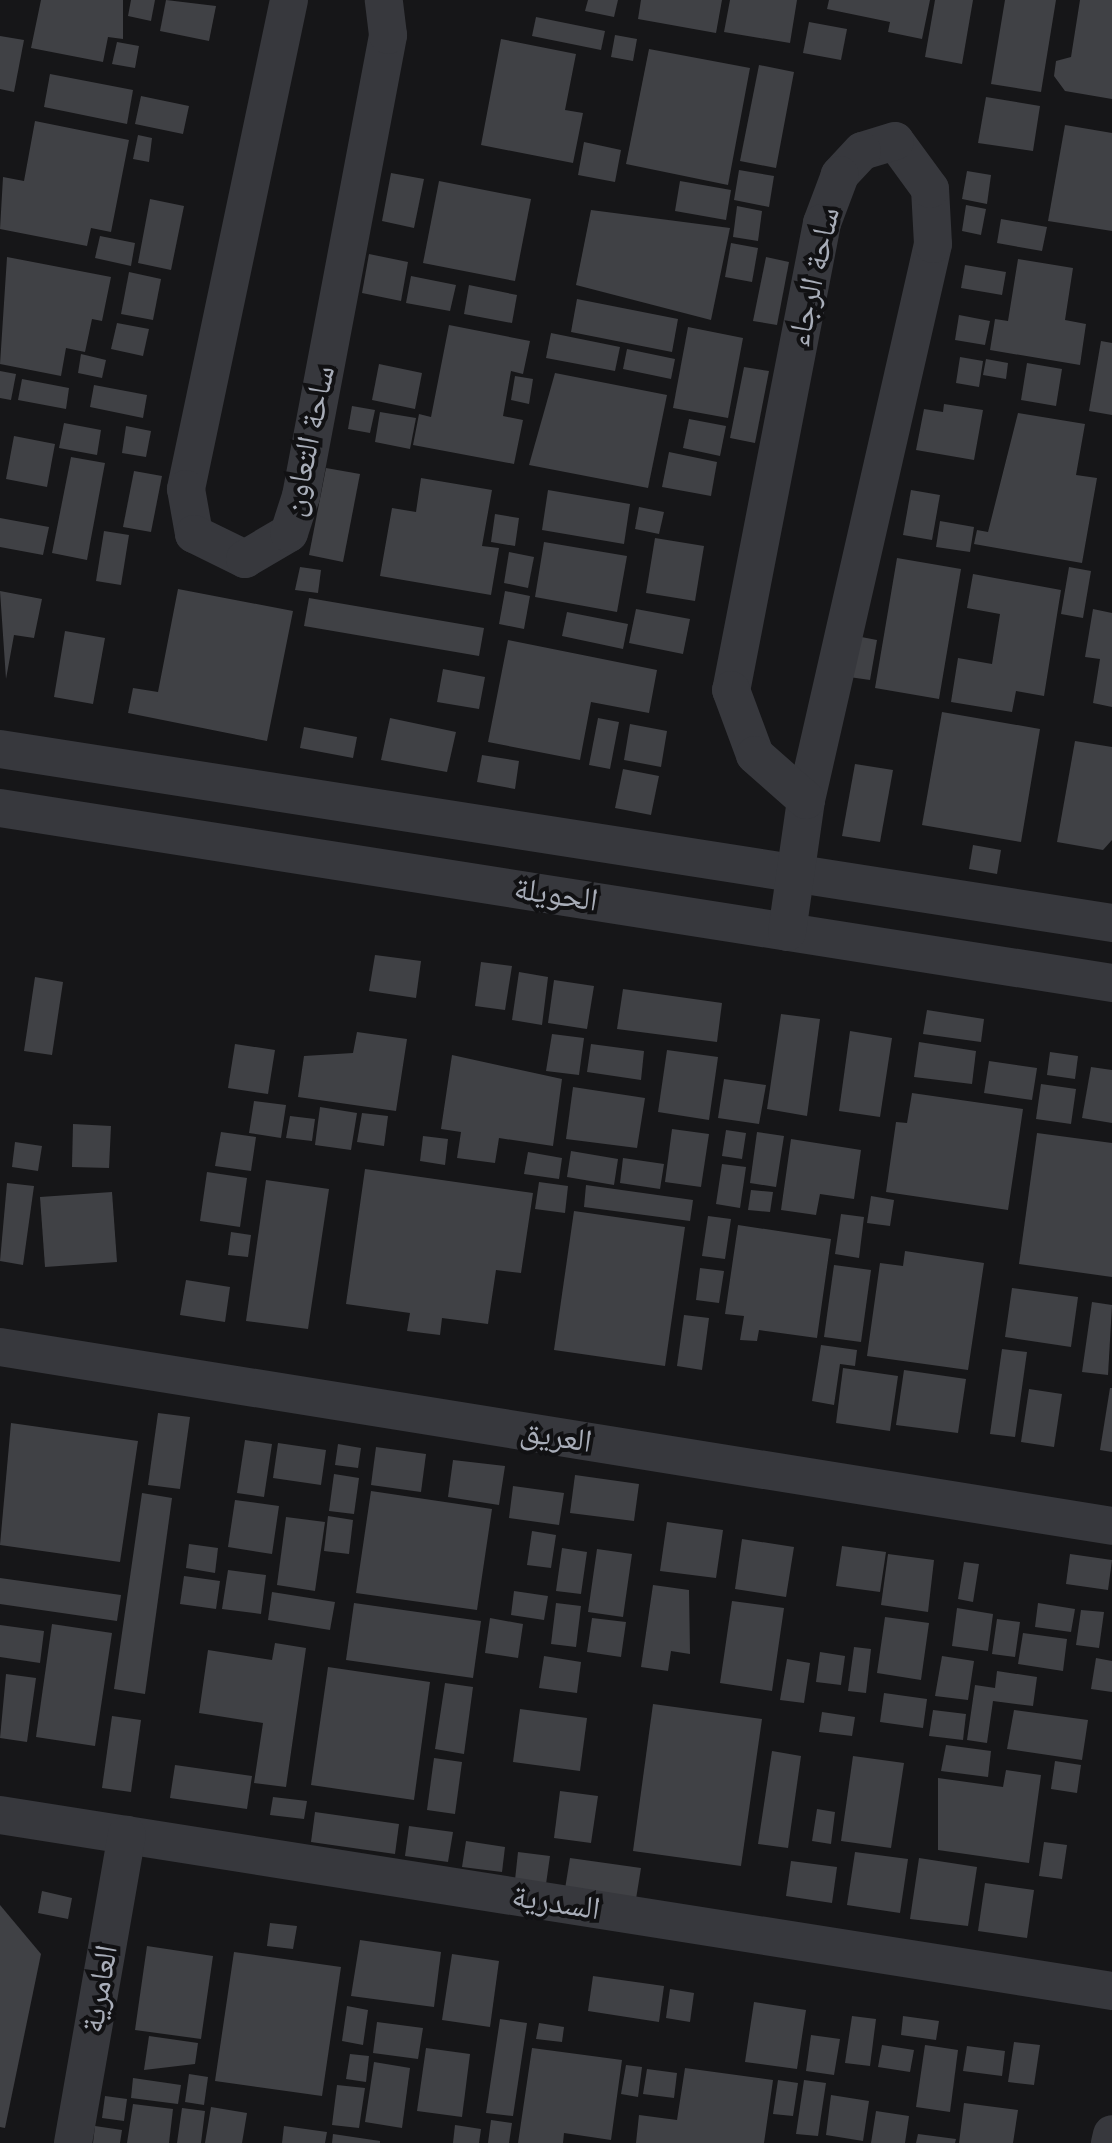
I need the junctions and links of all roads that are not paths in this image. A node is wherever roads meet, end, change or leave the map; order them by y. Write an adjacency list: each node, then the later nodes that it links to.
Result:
1 (289, 0): 2 (street, ساحة التعاون)
2 (384, 0)
3 (1, 759): 6 (street, الحويلة)
4 (806, 800): 4 (street, ساحة الرجاء); 6 (street, ساحة الرجاء)
5 (0, 808): 8 (street, الحويلة)
6 (794, 872): 7 (street, الحويلة); 8 (street, ساحة الرجاء)
7 (1112, 924)
8 (787, 932): 9 (street, الحويلة)
9 (1112, 983)
10 (0, 1347): 11 (street, العريق)
11 (1112, 1526)
12 (0, 1814): 13 (street, السدرية)
13 (128, 1835): 14 (street, السدرية); 16 (street, العامرية)
14 (1112, 1991)
15 (1112, 2134): 17 (street)
16 (72, 2143)
17 (1110, 2143)

